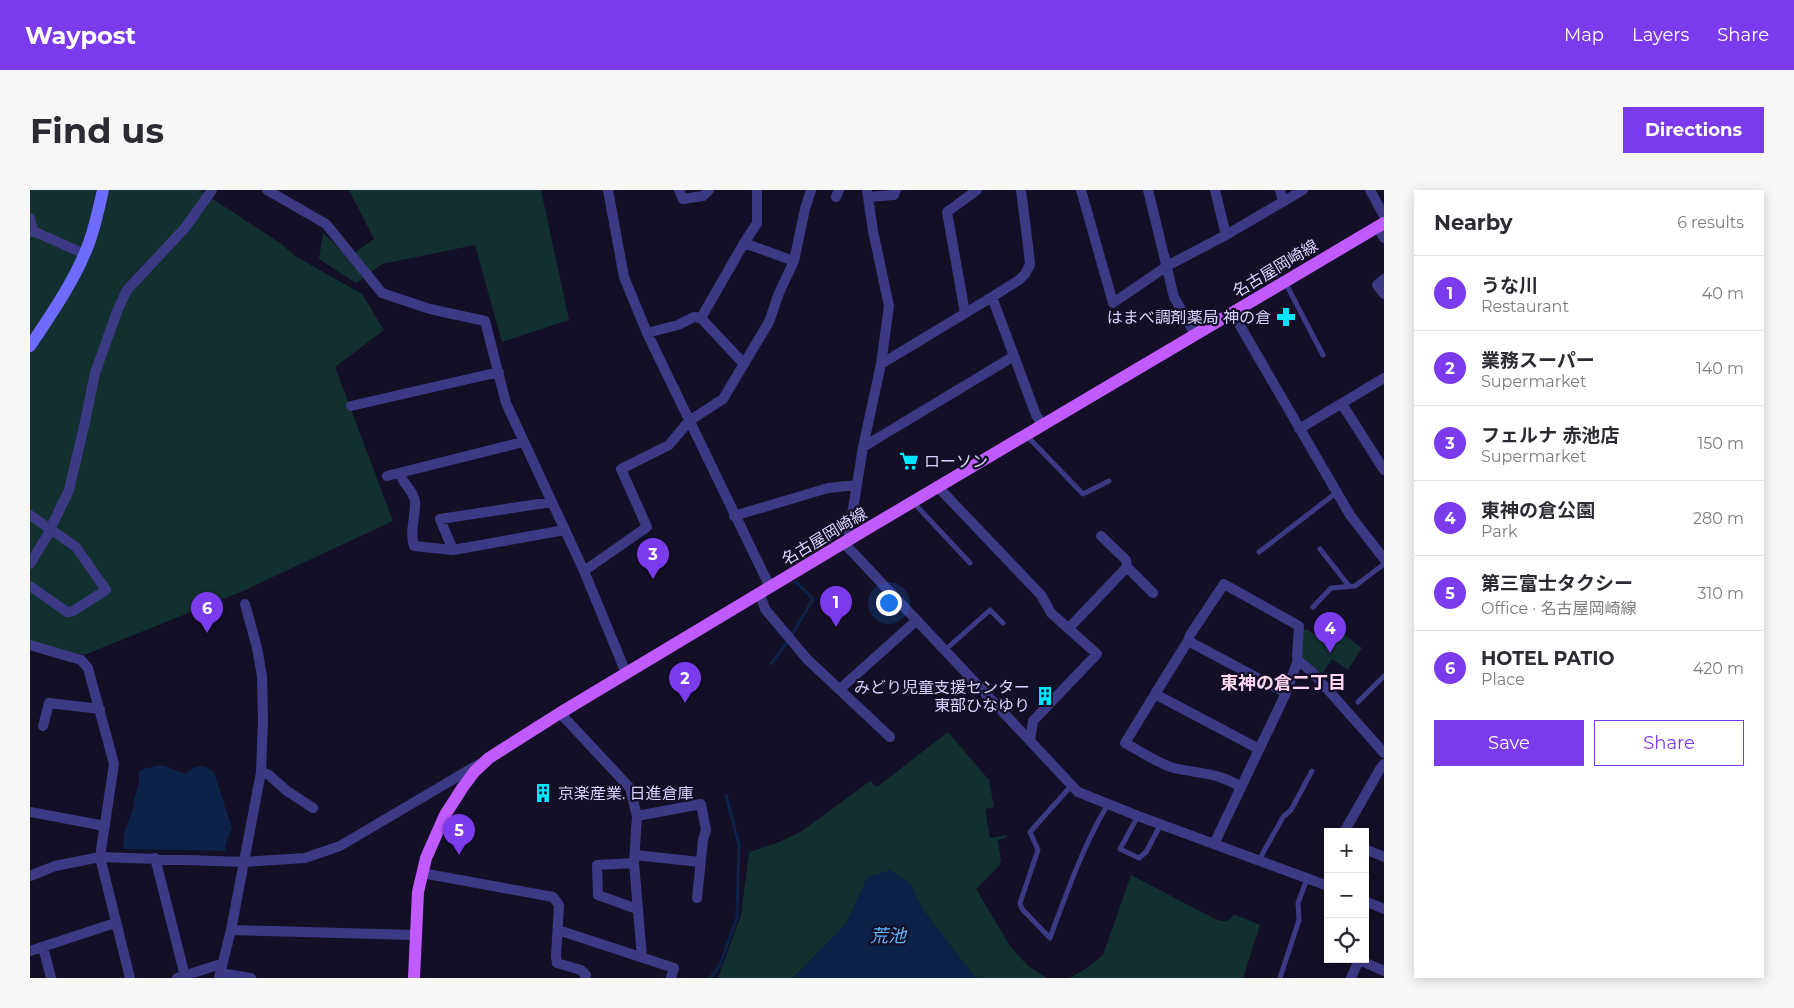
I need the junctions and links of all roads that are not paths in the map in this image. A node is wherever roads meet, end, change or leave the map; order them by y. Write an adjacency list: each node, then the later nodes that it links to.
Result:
1 (103, 190): 26 (street)
2 (212, 190): 64 (street)
3 (267, 190): 43 (street)
4 (608, 190): 36 (street)
5 (680, 190): 6 (street)
6 (709, 190)
7 (758, 190): 25 (street)
8 (811, 190): 27 (street)
9 (896, 190): 18 (street)
10 (977, 190): 34 (street)
11 (1081, 190): 28 (street)
12 (1148, 190): 28 (street)
13 (1215, 190): 23 (street)
14 (1280, 190): 19 (street)
15 (1304, 190): 19 (street)
16 (1370, 190): 21 (street)
17 (1024, 191): 32 (street)
18 (867, 193): 42 (street)
19 (1283, 202): 23 (street)
20 (30, 218): 22 (street)
21 (1382, 222): 24 (street); 30 (main road, 名古屋岡崎線)
22 (32, 232): 26 (street)
23 (1226, 235): 28 (street)
24 (1384, 238)
25 (744, 243): 27 (street); 35 (street)
26 (85, 254): 38 (street)
27 (794, 260): 41 (street)
28 (1167, 266): 37 (street)
29 (1384, 279): 31 (street)
30 (1284, 281): 33 (main road, 名古屋岡崎線); 39 (lane)
31 (1384, 294)
32 (992, 298): 34 (street); 40 (street)
33 (1232, 312): 37 (main road, 名古屋岡崎線); 49 (street)
34 (965, 313): 42 (street)
35 (701, 318): 36 (street); 41 (street)
36 (648, 333): 47 (street)
37 (1195, 334): 48 (main road, 名古屋岡崎線)
38 (30, 346)
39 (1323, 355)
40 (1014, 356): 48 (street); 52 (street)
41 (744, 364): 47 (street)
42 (881, 364): 52 (street)
43 (499, 372): 46 (street); 51 (street)
44 (1384, 379): 45 (street)
45 (1342, 404): 49 (street); 53 (street)
46 (351, 406)
47 (689, 421): 63 (street); 76 (street)
48 (1042, 424): 50 (main road, 名古屋岡崎線)
49 (1299, 429): 59 (street)
50 (1026, 434): 56 (lane); 58 (main road, 名古屋岡崎線)
51 (524, 442): 54 (street); 60 (street)
52 (863, 447): 57 (street)
53 (1384, 470)
54 (400, 473): 55 (street); 69 (street)
55 (387, 476)
56 (1109, 481)
57 (856, 485): 63 (street); 67 (street)
58 (938, 486): 61 (main road, 名古屋岡崎線); 85 (street)
59 (1336, 494): 70 (lane); 71 (street)
60 (552, 502): 65 (street); 69 (street)
61 (913, 502): 67 (main road, 名古屋岡崎線); 72 (lane)
62 (30, 515): 64 (street)
63 (734, 516): 79 (street)
64 (51, 529): 73 (street); 77 (street)
65 (565, 530): 69 (street); 76 (street)
66 (1101, 536): 75 (street)
67 (846, 542): 79 (main road, 名古屋岡崎線); 83 (street)
68 (1320, 549): 78 (lane)
69 (452, 550)
70 (1259, 552)
71 (1384, 559)
72 (970, 563)
73 (30, 564)
74 (1384, 564): 78 (lane)
75 (1127, 567): 80 (street); 85 (street)
76 (584, 571): 90 (street)
77 (30, 586)
78 (1349, 586): 82 (lane)
79 (765, 591): 90 (main road, 名古屋岡崎線); 92 (street)
80 (1153, 592)
81 (245, 604): 106 (street)
82 (1313, 607)
83 (917, 620): 88 (street); 92 (street)
84 (1003, 623): 88 (lane)
85 (1069, 628): 100 (street)
86 (1188, 641): 89 (street); 93 (street); 94 (street)
87 (30, 645): 96 (street)
88 (943, 652): 100 (street)
89 (1298, 660): 93 (street); 102 (street)
90 (626, 673): 97 (main road, 名古屋岡崎線)
91 (1384, 676): 95 (lane)
92 (840, 689): 99 (street)
93 (1286, 692): 101 (street)
94 (1155, 694): 101 (street); 108 (street)
95 (1358, 702)
96 (100, 709): 98 (street); 115 (street)
97 (560, 713): 103 (main road, 名古屋岡崎線); 112 (street)
98 (43, 726)
99 (890, 737)
100 (1030, 741): 107 (street)
101 (1259, 749): 108 (street)
102 (1384, 753)
103 (489, 758): 124 (street); 126 (main road, 名古屋岡崎線)
104 (1384, 764): 116 (street)
105 (1312, 771): 123 (lane)
106 (261, 772): 110 (street); 124 (street)
107 (1071, 786): 109 (street); 109 (lane)
108 (1242, 787): 117 (street)
109 (1108, 804): 113 (street)
110 (313, 808)
111 (30, 812): 115 (street)
112 (637, 816): 122 (street); 125 (street)
113 (1138, 816): 114 (street); 114 (lane)
114 (1161, 824): 117 (street)
115 (105, 826): 120 (street)
116 (1346, 828)
117 (1214, 844): 123 (street)
118 (1369, 850): 119 (street)
119 (1384, 856)
120 (100, 857): 121 (street); 127 (street); 134 (street)
121 (155, 858): 124 (street); 143 (street)
122 (635, 859): 125 (street); 132 (street); 132 (street)
123 (1259, 860): 128 (street)
124 (244, 862): 135 (street)
125 (700, 862): 130 (street)
126 (422, 873): 136 (street); 137 (main road, 名古屋岡崎線)
127 (30, 876)
128 (1307, 878): 129 (street); 150 (lane)
129 (1324, 884)
130 (697, 898)
131 (1369, 903): 133 (street)
132 (637, 909): 140 (street)
133 (1384, 909)
134 (115, 923): 138 (street); 145 (street)
135 (231, 930): 137 (street); 142 (street)
136 (558, 930): 140 (street); 148 (street)
137 (415, 935): 147 (main road, 名古屋岡崎線)
138 (43, 947): 139 (street); 144 (street)
139 (30, 951)
140 (642, 957): 149 (street)
141 (1384, 971): 151 (street)
142 (220, 972): 143 (street); 146 (street)
143 (181, 977)
144 (52, 978)
145 (130, 978)
146 (251, 978)
147 (414, 978)
148 (586, 978)
149 (671, 978)
150 (1280, 978)
151 (1351, 978)

